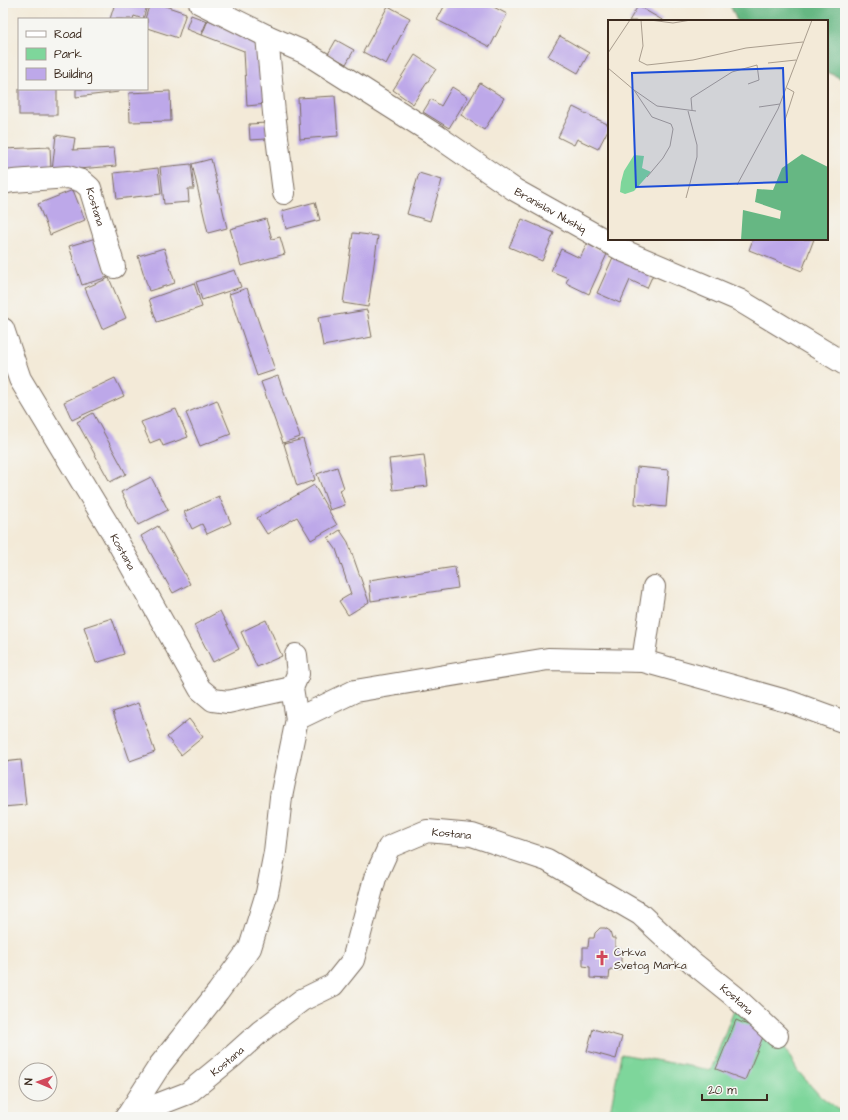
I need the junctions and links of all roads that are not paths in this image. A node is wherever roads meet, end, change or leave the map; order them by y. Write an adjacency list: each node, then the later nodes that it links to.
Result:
1 (200, 3): 2 (street, Branislav Nushiq)
2 (267, 36): 4 (street); 7 (street, Branislav Nushiq)
3 (3, 183): 5 (street, Kostana)
4 (284, 193)
5 (114, 267)
6 (3, 330): 11 (street, Kostana)
7 (845, 364)
8 (654, 587): 10 (street)
9 (296, 655): 11 (street, Kostana)
10 (643, 661): 12 (street); 13 (street)
11 (292, 688): 12 (street, Kostana)
12 (296, 719): 15 (street, Kostana)
13 (845, 722)
14 (777, 1036): 15 (street, Kostana)
15 (127, 1116)

